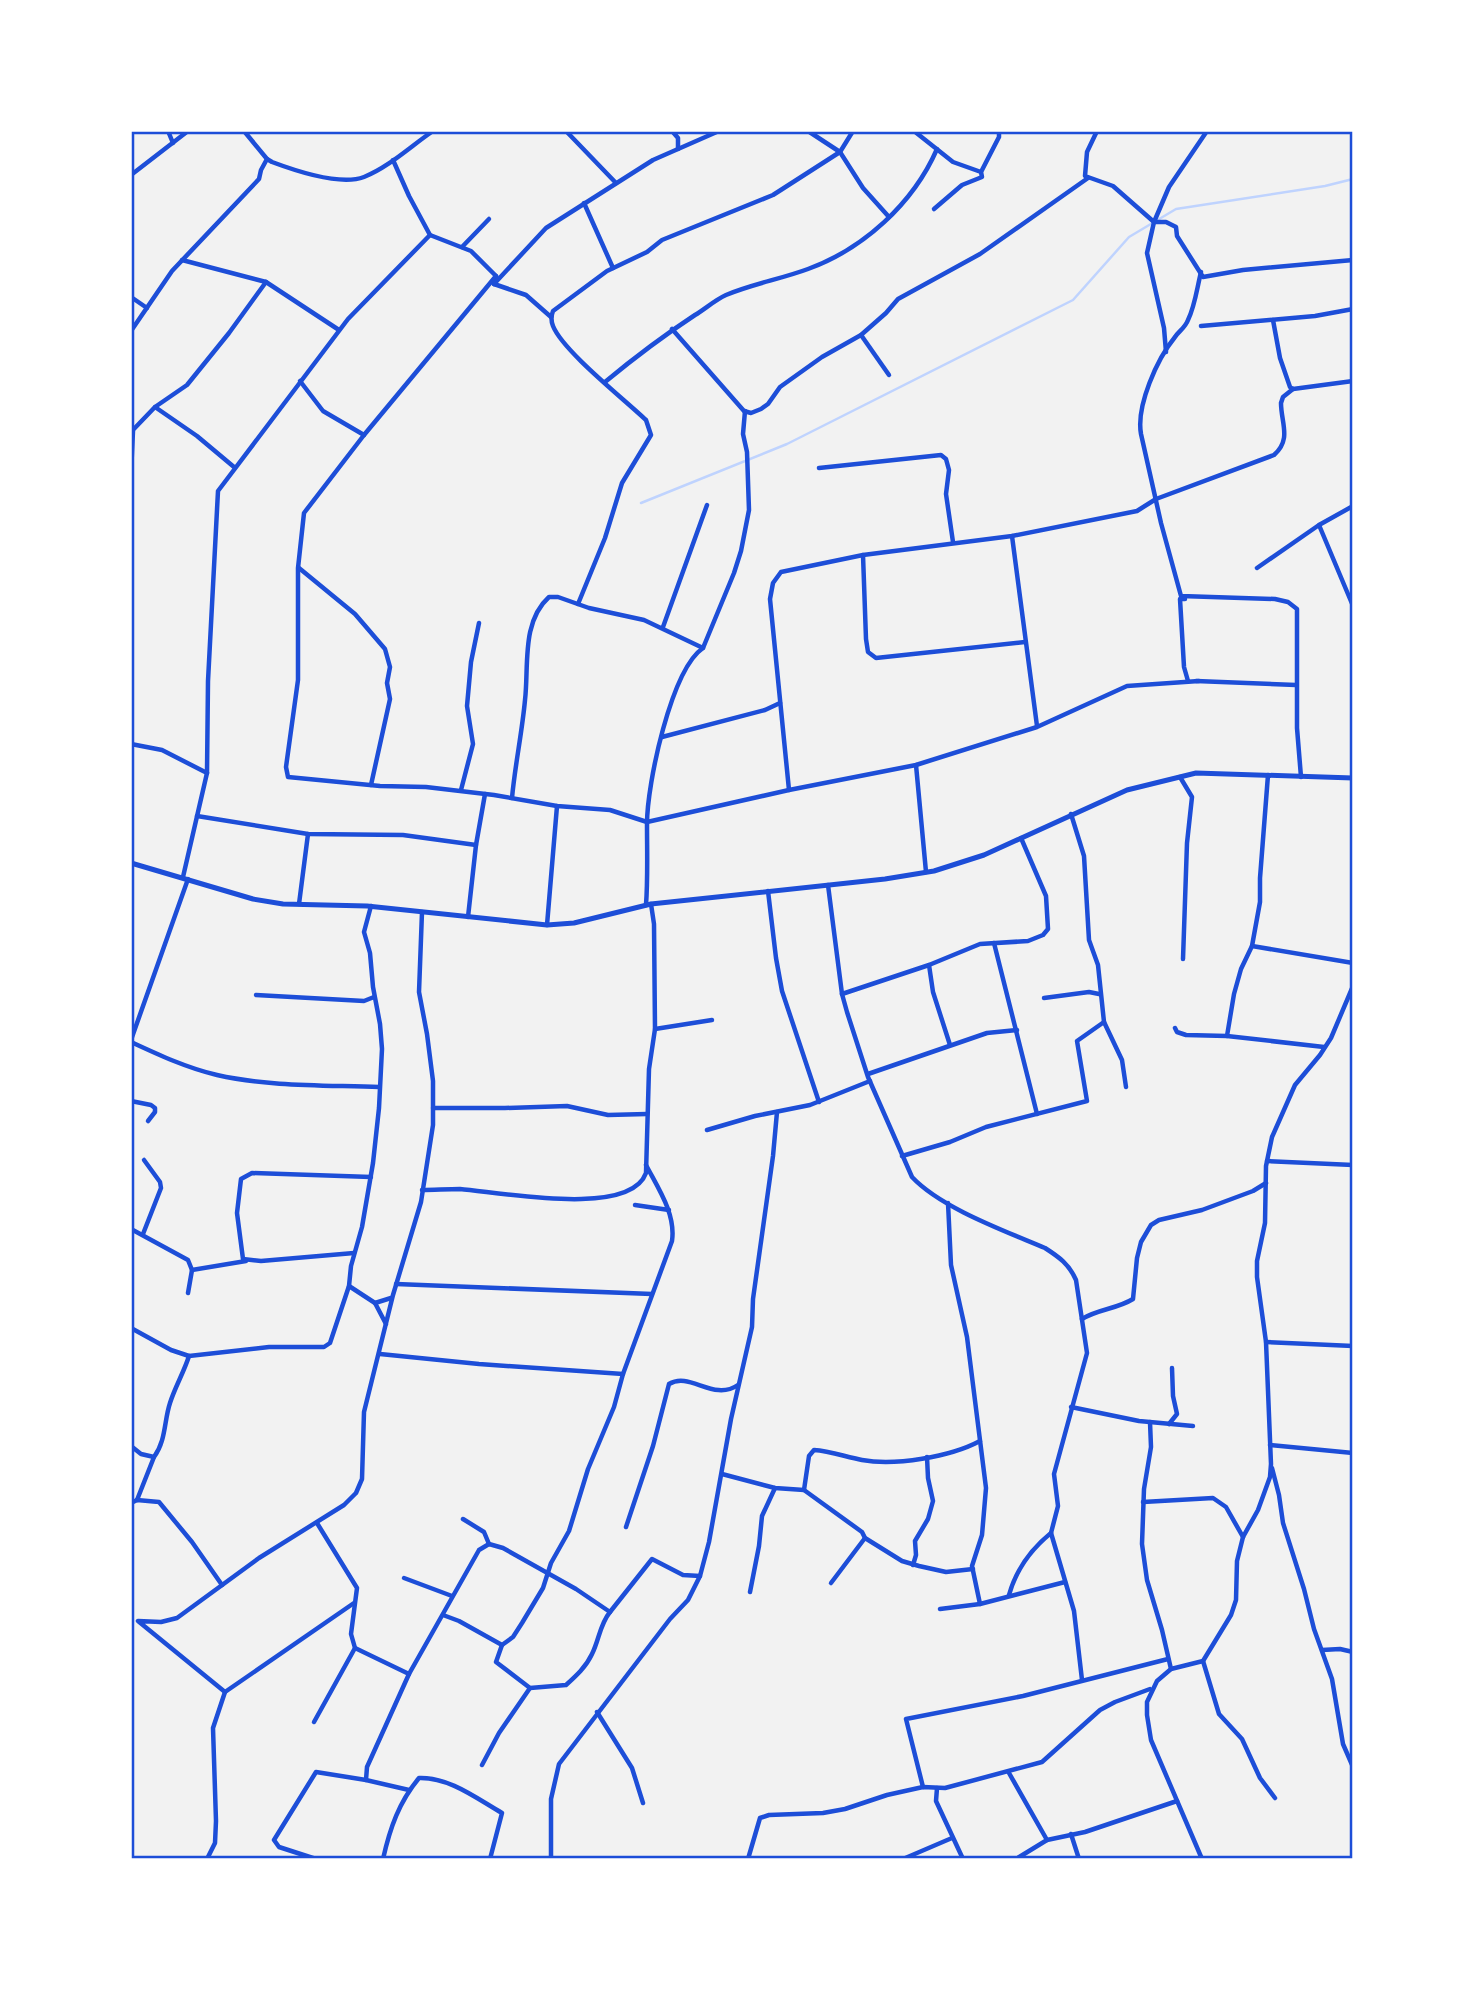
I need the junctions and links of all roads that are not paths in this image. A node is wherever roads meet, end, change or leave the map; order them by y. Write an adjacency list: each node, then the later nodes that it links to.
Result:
1 (168, 131): 14 (street)
2 (188, 131): 14 (street)
3 (244, 131): 18 (street)
4 (433, 131): 19 (street)
5 (566, 131): 23 (street)
6 (672, 131): 15 (street)
7 (719, 131): 15 (street)
8 (808, 131): 17 (street)
9 (853, 131): 17 (street)
10 (914, 131): 16 (street)
11 (999, 131): 20 (street)
12 (1097, 131): 22 (street)
13 (1207, 131): 28 (street)
14 (173, 143): 21 (street)
15 (678, 149): 23 (street)
16 (937, 149): 20 (street); 26 (street)
17 (840, 152): 26 (street); 33 (street)
18 (267, 159): 19 (street); 31 (street)
19 (393, 160): 29 (street)
20 (981, 172): 25 (street)
21 (131, 175)
22 (1088, 178): 28 (street); 47 (street)
23 (616, 183): 24 (street)
24 (584, 203): 33 (street); 37 (street)
25 (934, 209)
26 (889, 217): 44 (street)
27 (489, 219): 30 (street)
28 (1154, 222): 34 (street); 48 (street)
29 (430, 235): 30 (street); 45 (street)
30 (461, 247): 35 (street)
31 (182, 260): 36 (street); 39 (street)
32 (1353, 260): 34 (street)
33 (613, 268): 41 (street)
34 (1201, 272): 48 (street)
35 (496, 276): 37 (street); 57 (street)
36 (266, 282): 45 (street); 54 (street)
37 (494, 284): 41 (street)
38 (131, 297): 39 (street)
39 (146, 308): 46 (street)
40 (1353, 309): 42 (street)
41 (551, 317): 51 (street)
42 (1273, 320): 43 (street); 53 (street)
43 (1201, 326)
44 (672, 329): 51 (street); 55 (street)
45 (339, 330): 50 (street)
46 (131, 331)
47 (861, 335): 49 (street); 55 (street)
48 (1166, 353): 61 (street)
49 (889, 374)
50 (300, 381): 57 (street); 58 (street)
51 (605, 382): 71 (street)
52 (1353, 382): 53 (street)
53 (1293, 389): 61 (street)
54 (155, 407): 56 (street); 58 (street)
55 (745, 411): 76 (street)
56 (132, 431): 60 (street)
57 (364, 435): 68 (street)
58 (234, 467): 84 (street)
59 (819, 468): 66 (street)
60 (131, 474)
61 (1156, 499): 65 (street); 70 (street)
62 (707, 505): 74 (street)
63 (1353, 506): 64 (street)
64 (1319, 525): 69 (street); 72 (street)
65 (1012, 536): 66 (street); 75 (street)
66 (953, 542): 67 (street)
67 (863, 555): 75 (street); 79 (street)
68 (299, 568): 89 (street); 89 (street)
69 (1257, 568)
70 (1203, 597): 77 (street); 78 (street)
71 (578, 604): 74 (street); 93 (street)
72 (1353, 606)
73 (479, 623): 91 (street)
74 (663, 627): 76 (street)
75 (1025, 642): 80 (street)
76 (703, 648): 81 (street)
77 (1199, 681): 78 (street); 80 (street)
78 (1296, 685): 87 (street)
79 (780, 703): 81 (street); 90 (street)
80 (1037, 727): 83 (street)
81 (662, 737): 97 (street)
82 (131, 744): 84 (street)
83 (916, 765): 90 (street); 102 (street)
84 (207, 773): 96 (street)
85 (1268, 775): 86 (street); 87 (street); 113 (street)
86 (1180, 776): 95 (street); 114 (street)
87 (1301, 777): 88 (street)
88 (1353, 778)
89 (371, 785): 91 (street)
90 (789, 790): 97 (street)
91 (461, 791): 92 (street)
92 (485, 794): 93 (street); 100 (street)
93 (512, 798): 94 (street)
94 (557, 806): 97 (street); 111 (street)
95 (1071, 814): 99 (street); 117 (street)
96 (197, 816): 98 (street); 103 (street)
97 (647, 822): 107 (street)
98 (309, 834): 100 (street); 106 (street)
99 (1021, 838): 102 (street); 112 (street)
100 (476, 845): 110 (street)
101 (131, 863): 103 (street)
102 (926, 873): 104 (street)
103 (185, 878): 106 (street); 131 (street)
104 (828, 884): 105 (street); 120 (street)
105 (768, 890): 107 (street); 139 (street)
106 (299, 904): 108 (street)
107 (648, 904): 111 (street); 128 (street)
108 (371, 906): 109 (street); 123 (street)
109 (422, 912): 110 (street); 140 (street)
110 (468, 917): 111 (street)
111 (547, 925)
112 (994, 943): 116 (street); 129 (street)
113 (1252, 946): 115 (street); 130 (street)
114 (1182, 959)
115 (1353, 963)
116 (929, 965): 120 (street); 132 (street)
117 (1099, 985): 119 (street); 121 (street)
118 (1353, 986): 133 (street)
119 (1089, 992): 121 (street); 124 (street)
120 (842, 993): 134 (street)
121 (1099, 994): 126 (street)
122 (256, 995): 123 (street)
123 (374, 998): 136 (street)
124 (1044, 998)
125 (712, 1020): 128 (street)
126 (1104, 1022): 137 (street); 143 (street)
127 (1175, 1028): 130 (street)
128 (655, 1029): 142 (street)
129 (1017, 1030): 132 (street); 143 (street)
130 (1227, 1036): 133 (street)
131 (131, 1041): 136 (street)
132 (950, 1045): 134 (street)
133 (1325, 1047): 148 (street)
134 (868, 1074): 135 (street)
135 (870, 1081): 139 (street); 146 (street)
136 (379, 1087): 151 (street)
137 (1126, 1087)
138 (131, 1101): 144 (street)
139 (819, 1102): 141 (street)
140 (433, 1108): 142 (street); 153 (street)
141 (777, 1112): 145 (street); 177 (street)
142 (647, 1114): 149 (street)
143 (1037, 1114): 146 (street)
144 (148, 1121)
145 (707, 1130)
146 (902, 1156): 154 (street)
147 (144, 1160): 158 (street)
148 (1267, 1161): 150 (street); 152 (street)
149 (646, 1165): 153 (street); 156 (street)
150 (1353, 1165)
151 (371, 1177): 159 (street); 160 (street)
152 (1266, 1183): 168 (street); 171 (street)
153 (422, 1190): 162 (street)
154 (948, 1203): 168 (street); 184 (street)
155 (635, 1205): 156 (street)
156 (669, 1210): 165 (street)
157 (131, 1229): 158 (street)
158 (143, 1234): 161 (street)
159 (354, 1253): 160 (street); 163 (street)
160 (246, 1261): 161 (street)
161 (192, 1270): 164 (street)
162 (396, 1284): 165 (street); 166 (street)
163 (349, 1286): 167 (street); 174 (street)
164 (188, 1293)
165 (652, 1294): 176 (street)
166 (392, 1298): 167 (street); 169 (street)
167 (375, 1303): 169 (street)
168 (1082, 1319): 178 (street)
169 (386, 1325): 173 (street)
170 (131, 1328): 174 (street)
171 (1265, 1342): 172 (street); 185 (street)
172 (1353, 1346)
173 (380, 1354): 176 (street); 198 (street)
174 (189, 1356): 188 (street)
175 (1172, 1368): 179 (street)
176 (623, 1374): 206 (street)
177 (739, 1384): 191 (street); 199 (street)
178 (1071, 1407): 180 (street); 200 (street)
179 (1174, 1418): 181 (street); 182 (street)
180 (1150, 1422): 181 (street); 195 (street)
181 (1168, 1424): 182 (street)
182 (1176, 1425): 183 (street)
183 (1193, 1426)
184 (980, 1441): 189 (street); 205 (street)
185 (1270, 1445): 187 (street); 190 (street)
186 (131, 1446): 188 (street)
187 (1353, 1452)
188 (154, 1457): 194 (street)
189 (927, 1457): 193 (street); 204 (street)
190 (1271, 1464): 201 (street); 224 (street)
191 (722, 1474): 192 (street); 207 (street)
192 (775, 1488): 193 (street); 212 (street)
193 (804, 1490): 202 (street)
194 (137, 1500): 196 (street); 211 (street)
195 (1143, 1502): 201 (street); 226 (street)
196 (131, 1503)
197 (463, 1519): 203 (street)
198 (317, 1523): 211 (street); 215 (street)
199 (626, 1527)
200 (1051, 1533): 209 (street); 214 (street)
201 (1243, 1537): 227 (street)
202 (865, 1538): 204 (street); 210 (street)
203 (489, 1544): 206 (street); 213 (street)
204 (913, 1565): 205 (street)
205 (972, 1569): 216 (street)
206 (548, 1574): 218 (street); 222 (street)
207 (700, 1576): 218 (street); 234 (street)
208 (404, 1578): 213 (street)
209 (1065, 1582): 214 (street); 230 (street)
210 (831, 1583)
211 (222, 1585): 221 (street)
212 (750, 1592)
213 (452, 1596): 219 (street)
214 (1008, 1596): 216 (street)
215 (354, 1604): 223 (street); 233 (street)
216 (980, 1604): 217 (street)
217 (940, 1609)
218 (610, 1612): 231 (street)
219 (443, 1615): 222 (street); 229 (street)
220 (131, 1619): 221 (street)
221 (138, 1621): 233 (street)
222 (502, 1645): 231 (street)
223 (355, 1648): 229 (street); 235 (street)
224 (1322, 1650): 225 (street); 237 (street)
225 (1353, 1652)
226 (1168, 1659): 228 (street); 230 (street)
227 (1203, 1661): 228 (street); 243 (street)
228 (1171, 1669): 232 (street)
229 (409, 1674): 239 (street)
230 (1082, 1680): 240 (street)
231 (530, 1688): 236 (street)
232 (1151, 1689): 238 (street); 244 (street)
233 (225, 1692): 249 (street)
234 (597, 1712): 245 (street); 253 (street)
235 (314, 1722)
236 (482, 1765)
237 (1353, 1767)
238 (1009, 1773): 241 (street); 248 (street)
239 (366, 1780): 242 (street); 250 (street)
240 (923, 1787): 241 (street); 254 (street)
241 (937, 1788): 247 (street)
242 (409, 1790): 251 (street); 252 (street)
243 (1275, 1798)
244 (1177, 1801): 246 (street); 259 (street)
245 (643, 1803)
246 (1071, 1835): 248 (street); 258 (street)
247 (952, 1838): 255 (street); 256 (street)
248 (1047, 1840): 257 (street)
249 (207, 1859)
250 (316, 1859)
251 (383, 1859)
252 (490, 1859)
253 (551, 1859)
254 (748, 1859)
255 (903, 1859)
256 (963, 1859)
257 (1016, 1859)
258 (1079, 1859)
259 (1202, 1859)

